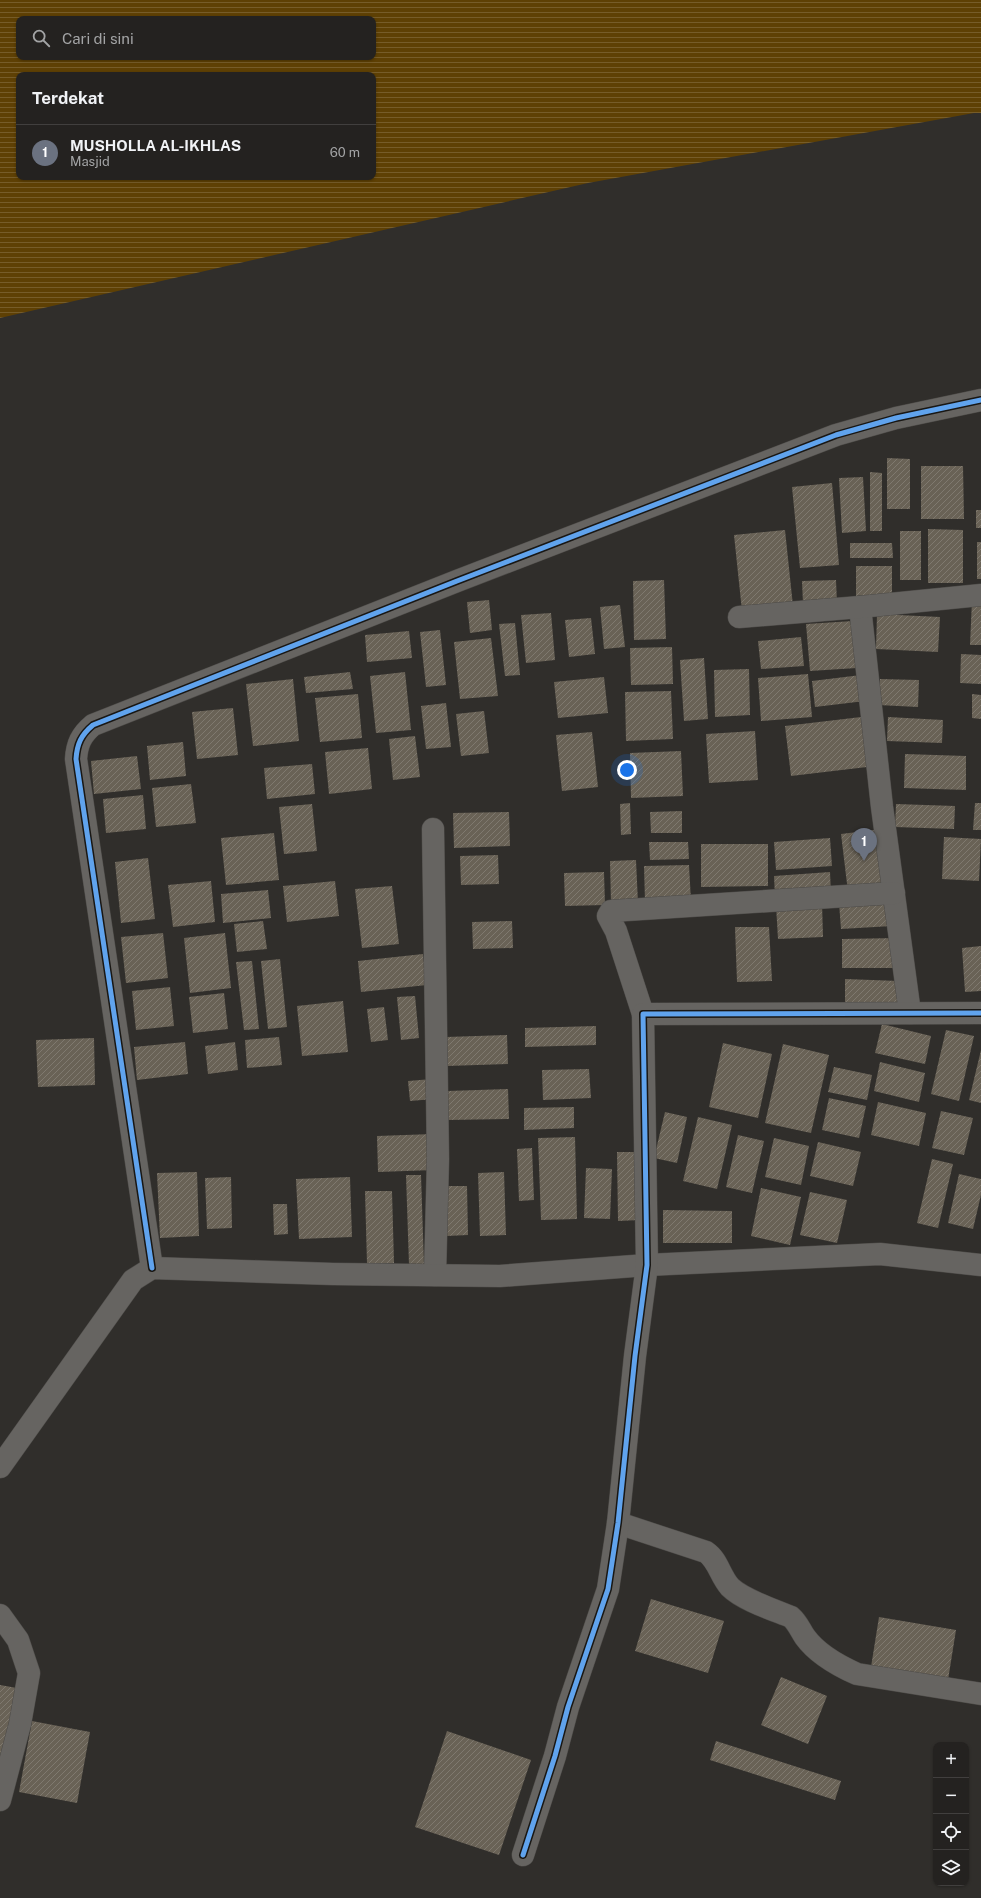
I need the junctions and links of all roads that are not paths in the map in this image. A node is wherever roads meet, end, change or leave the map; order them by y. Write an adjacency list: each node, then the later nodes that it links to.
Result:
1 (981, 400): 12 (street)
2 (981, 595): 3 (street)
3 (860, 607): 4 (street); 6 (street)
4 (739, 617)
5 (432, 829): 13 (street)
6 (894, 893): 7 (street); 9 (street)
7 (910, 1013): 8 (street); 9 (street)
8 (981, 1013)
9 (643, 1014): 10 (street)
10 (647, 1265): 11 (street); 13 (street); 15 (street)
11 (981, 1265)
12 (152, 1268): 13 (street); 14 (street)
13 (435, 1275)
14 (0, 1467)
15 (618, 1523): 17 (street); 19 (street)
16 (0, 1615): 18 (street)
17 (981, 1694)
18 (0, 1800)
19 (523, 1855)

